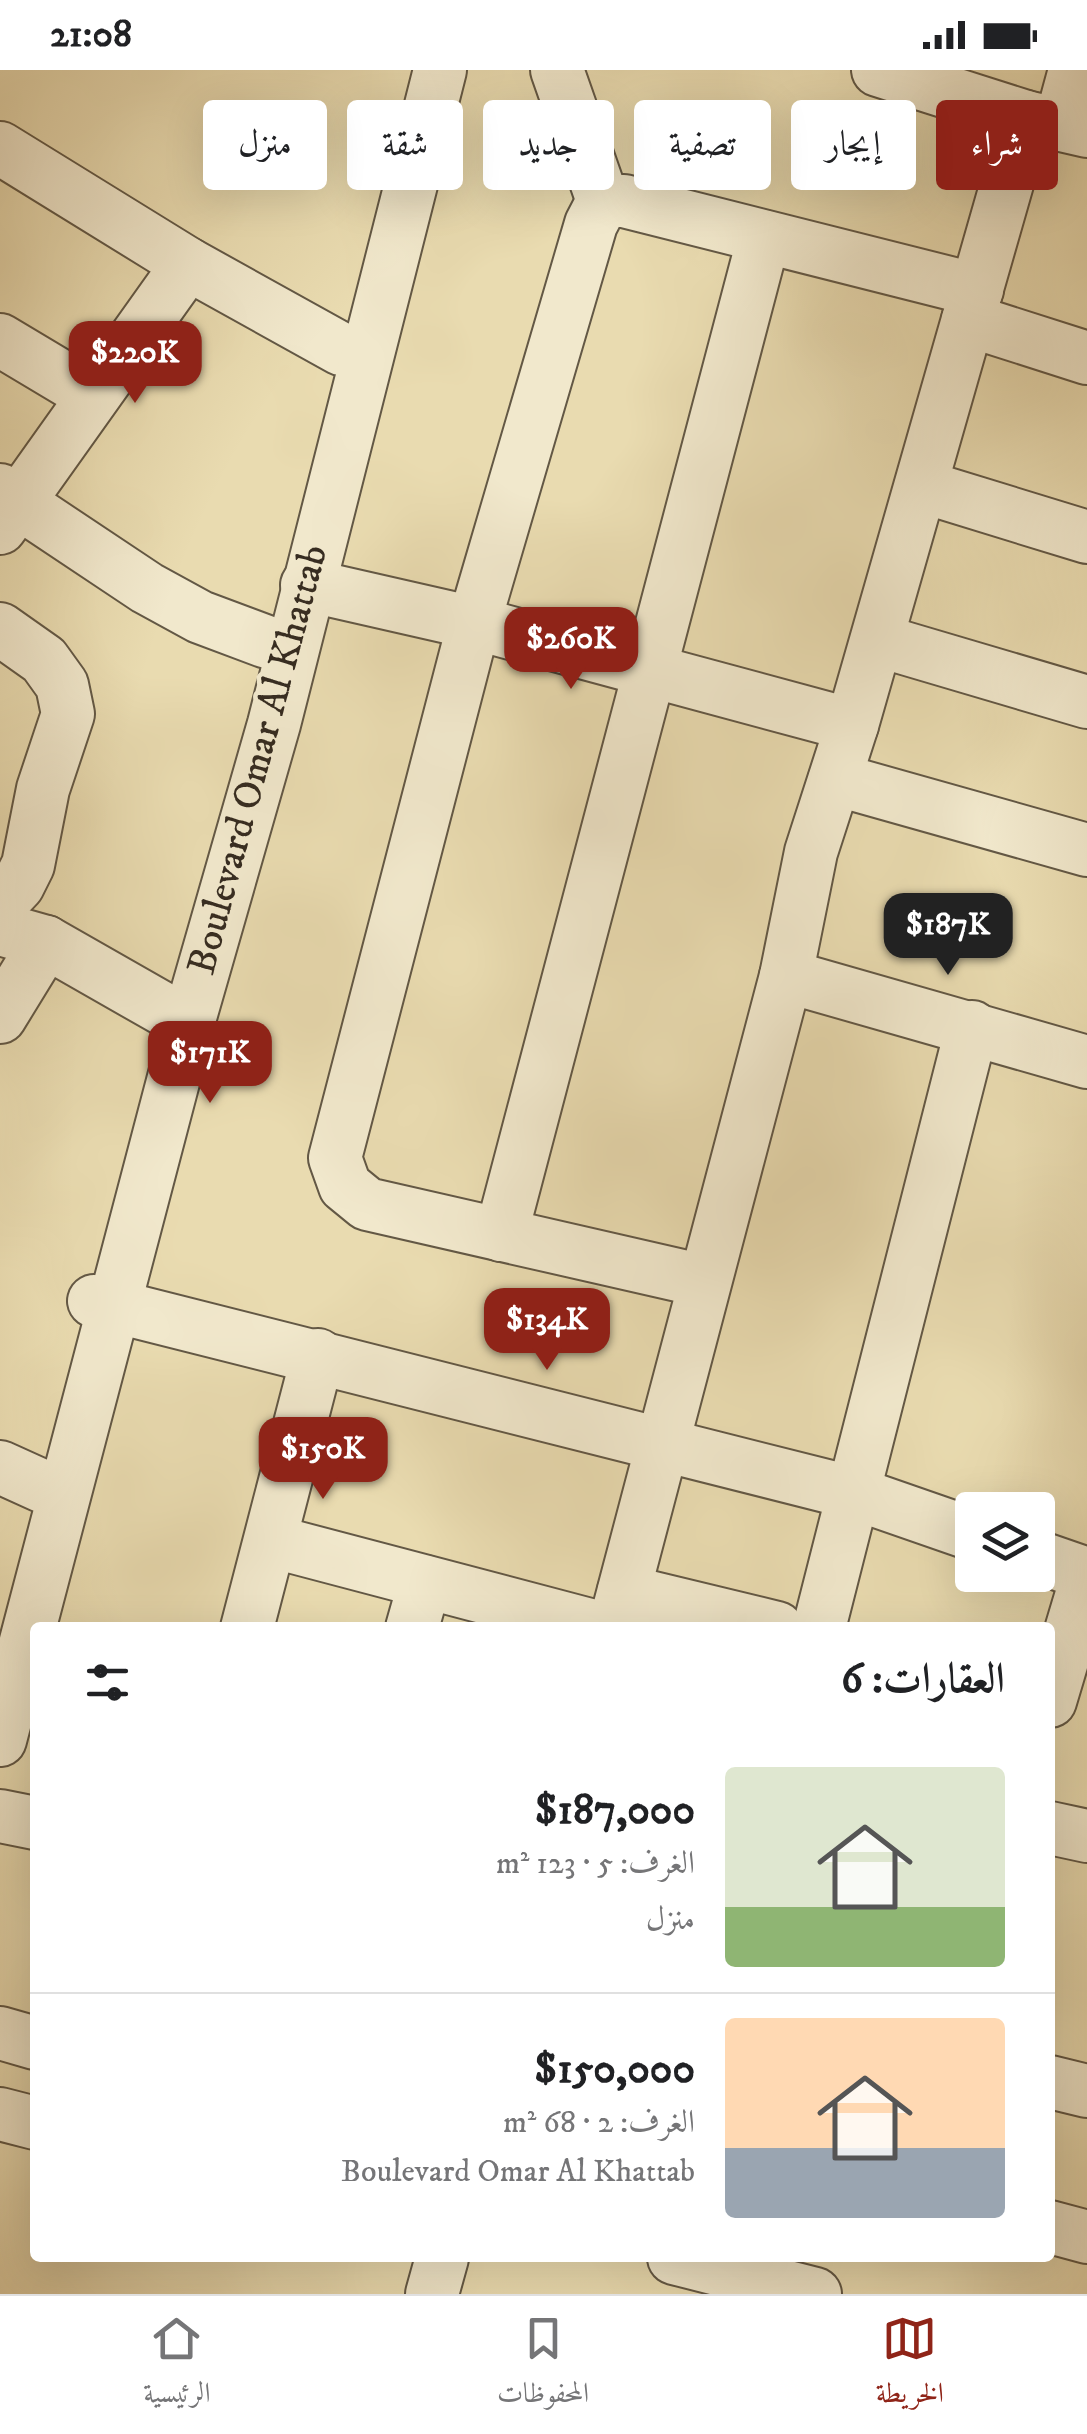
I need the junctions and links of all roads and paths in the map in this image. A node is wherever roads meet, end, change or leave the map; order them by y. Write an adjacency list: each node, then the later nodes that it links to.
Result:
1 (557, 70): 9 (street)
2 (878, 70): 5 (street)
3 (1075, 70): 6 (street)
4 (420, 71): 14 (street, Boulevard Omar Al Khattab); 20 (street, Boulevard Omar Al Khattab)
5 (978, 100)
6 (1058, 124)
7 (0, 148): 11 (street)
8 (1027, 190): 12 (street)
9 (603, 201): 10 (street); 21 (street)
10 (764, 237): 12 (street); 25 (street)
11 (188, 264): 14 (street); 16 (street)
12 (973, 305): 15 (street); 17 (street)
13 (0, 340): 16 (street)
14 (340, 349): 24 (street, Boulevard Omar Al Khattab)
15 (1087, 358)
16 (92, 395): 18 (street)
17 (920, 486): 19 (street); 23 (street)
18 (6, 507): 24 (street)
19 (1087, 537)
20 (307, 586): 21 (street); 39 (street, Boulevard Omar Al Khattab)
21 (474, 623): 25 (street); 37 (street)
22 (0, 629): 30 (street)
23 (877, 640): 26 (street); 27 (street)
24 (267, 642): 33 (street, Boulevard Omar Al Khattab)
25 (651, 671): 27 (street); 37 (street)
26 (1087, 702)
27 (852, 725): 28 (street)
28 (835, 779): 29 (street); 32 (street)
29 (1087, 850)
30 (0, 904)
31 (23, 936): 33 (street); 34 (street)
32 (786, 976): 35 (street); 38 (street)
33 (167, 1011): 39 (street, Boulevard Omar Al Khattab)
34 (0, 1017)
35 (972, 1027): 36 (street); 43 (street)
36 (1087, 1062)
37 (501, 1235): 38 (street)
38 (704, 1281): 41 (street)
39 (105, 1303): 40 (street); 42 (street, Boulevard Omar Al Khattab); 55 (street, Boulevard Omar Al Khattab)
40 (318, 1355): 41 (street); 45 (street)
41 (662, 1447): 43 (street); 49 (street)
42 (21, 1476): 53 (street, Boulevard Omar Al Khattab)
43 (854, 1493): 44 (street); 52 (street)
44 (955, 1528)
45 (271, 1541): 48 (street); 50 (street)
46 (1055, 1563): 47 (street)
47 (1087, 1575): 54 (street)
48 (418, 1604): 49 (street)
49 (613, 1615): 51 (street)
50 (249, 1622)
51 (702, 1622)
52 (822, 1622)
53 (2, 1635)
54 (1055, 1685)
55 (0, 1740)
56 (0, 1816): 57 (street)
57 (30, 1822)
58 (1055, 1829): 59 (street)
59 (1087, 1836)
60 (0, 2033): 61 (street)
61 (30, 2042)
62 (1055, 2083): 63 (street)
63 (1087, 2090)
64 (0, 2114): 65 (street)
65 (30, 2122)
66 (1055, 2228): 67 (street)
67 (1087, 2237)
68 (441, 2262): 70 (street)
69 (690, 2262): 71 (street)
70 (432, 2294)
71 (815, 2294)

